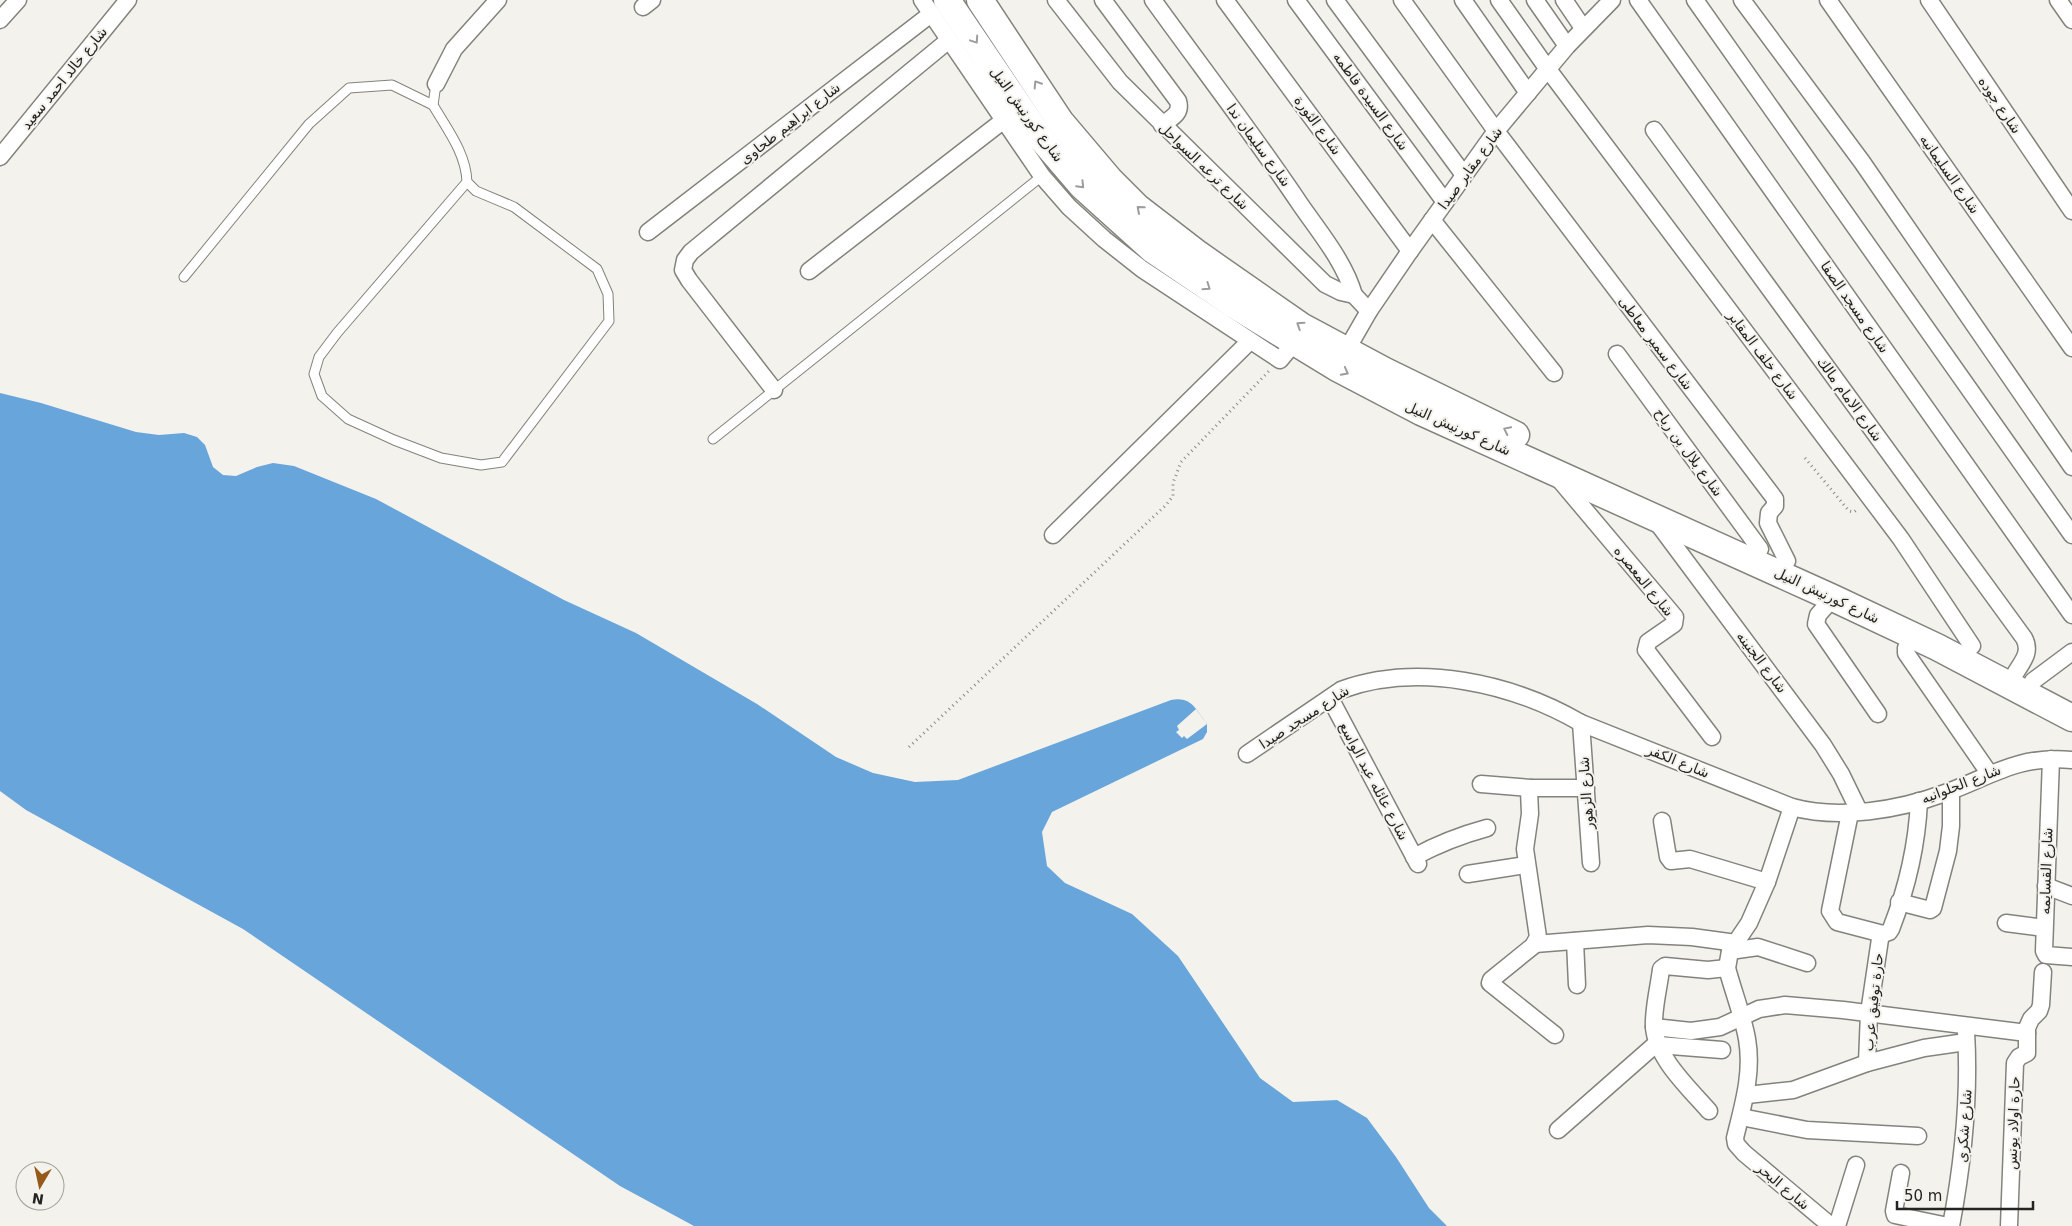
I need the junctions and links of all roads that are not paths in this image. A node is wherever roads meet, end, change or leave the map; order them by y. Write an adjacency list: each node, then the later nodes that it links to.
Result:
1 (18, 0): 25 (street)
2 (128, 0): 38 (street, شارع خالد احمد سعيد)
3 (498, 0): 31 (street)
4 (922, 0): 24 (street)
5 (980, 0): 46 (main road, شارع كورنيش النيل, one-way to 5)
6 (1056, 0): 35 (street, شارع ترعه السواحل)
7 (1103, 0): 35 (street)
8 (1152, 0): 50 (street, شارع سليمان ندا)
9 (1225, 0): 47 (street, شارع الثورة)
10 (1296, 0): 42 (street, شارع السيدة فاطمه)
11 (1335, 0): 39 (street)
12 (1402, 0): 37 (street)
13 (1463, 0): 32 (street)
14 (1499, 0): 30 (street, شارع خلف المقابر)
15 (1534, 0): 29 (street)
16 (1564, 0): 27 (street)
17 (1638, 0): 68 (street, شارع مسجد الصفا)
18 (1695, 0): 64 (street)
19 (1742, 0): 60 (street)
20 (1828, 0): 53 (street, شارع السليمانيه)
21 (1929, 0): 43 (street, شارع جوده)
22 (2058, 0): 26 (street)
23 (1606, 3): 27 (street, شارع مقابر صيدا)
24 (939, 7): 28 (street); 45 (street, شارع ابراهيم طحاوى); 46 (main road, شارع كورنيش النيل, one-way to 46)
25 (0, 20)
26 (2072, 20)
27 (1583, 28): 29 (street, شارع مقابر صيدا)
28 (949, 40): 34 (street); 58 (street)
29 (1567, 46): 30 (street, شارع مقابر صيدا)
30 (1547, 68): 32 (street, شارع مقابر صيدا); 70 (street, شارع خلف المقابر)
31 (436, 84): 33 (lane)
32 (1528, 93): 37 (street, شارع مقابر صيدا)
33 (432, 104): 41 (lane); 49 (lane)
34 (1004, 120): 40 (street); 48 (street)
35 (1162, 125): 50 (street, شارع ترعه السواحل)
36 (1654, 130): 72 (street, شارع الامام مالك)
37 (1496, 131): 39 (street, شارع مقابر صيدا); 66 (street, شارع سمير معاطى)
38 (0, 157)
39 (1464, 175): 42 (street, شارع مقابر صيدا)
40 (1042, 176): 52 (street); 58 (lane)
41 (466, 182): 41 (lane)
42 (1445, 202): 44 (street, شارع مقابر صيدا)
43 (2072, 211)
44 (1432, 220): 47 (street, شارع مقابر صيدا); 57 (street)
45 (648, 232)
46 (1160, 240): 54 (main road, شارع كورنيش النيل, one-way to 46); 55 (main road, شارع كورنيش النيل, one-way to 55)
47 (1410, 251): 51 (street, شارع مقابر صيدا)
48 (810, 271)
49 (184, 277)
50 (1354, 295): 51 (street, شارع ترعه السواحل)
51 (1369, 311): 54 (street, شارع مقابر صيدا)
52 (1250, 341): 55 (street); 63 (street)
53 (2072, 348)
54 (1346, 351): 65 (main road, شارع كورنيش النيل, one-way to 54)
55 (1287, 352): 61 (main road, شارع كورنيش النيل, one-way to 61)
56 (1618, 354): 65 (street, شارع بلال بن رباح)
57 (1554, 373)
58 (774, 390): 59 (lane)
59 (713, 439)
60 (2072, 467)
61 (1552, 470): 62 (main road, شارع كورنيش النيل); 79 (street, شارع المعصره)
62 (1655, 519): 67 (main road, شارع كورنيش النيل); 90 (street, شارع الجنينه)
63 (1053, 535)
64 (2072, 535)
65 (1760, 549): 66 (main road, شارع كورنيش النيل)
66 (1787, 561): 70 (main road, شارع كورنيش النيل)
67 (1833, 598): 69 (main road, شارع كورنيش النيل); 76 (street)
68 (2072, 615)
69 (1912, 636): 77 (main road, شارع كورنيش النيل); 83 (street)
70 (1972, 646): 72 (main road, شارع كورنيش النيل)
71 (2072, 652): 72 (street)
72 (2025, 676): 74 (main road, شارع كورنيش النيل)
73 (1330, 698): 75 (street, شارع مسجد صيدا); 80 (street, شارع مسجد صيدا); 92 (street, شارع عائله عبد الواسع)
74 (2072, 699)
75 (1566, 714): 78 (street, شارع الكفر)
76 (1878, 714)
77 (2072, 718)
78 (1581, 723): 86 (street, شارع الزهور); 89 (street, شارع الكفر)
79 (1712, 737)
80 (1247, 754)
81 (2051, 760): 82 (street, شارع الحلوانيه); 83 (street, شارع الحلوانيه); 97 (street, شارع القسايمه)
82 (2072, 760)
83 (1989, 774): 87 (street, شارع الحلوانيه)
84 (1481, 784): 85 (street)
85 (1531, 788): 86 (street); 94 (street)
86 (1586, 788): 93 (street, شارع الزهور)
87 (1951, 791): 88 (street, شارع الحلوانيه); 99 (street)
88 (1919, 801): 90 (street, شارع الحلوانيه); 99 (street, حارة توفيق عرب)
89 (1792, 806): 90 (street, شارع الحلوانيه); 96 (street)
90 (1855, 812): 102 (street)
91 (1662, 821): 96 (street)
92 (1487, 828)
93 (1591, 863)
94 (1526, 865): 95 (street); 104 (street)
95 (1468, 874)
96 (1767, 882): 105 (street)
97 (2046, 886): 98 (street); 101 (street, شارع القسايمه)
98 (2072, 896)
99 (1900, 902): 102 (street, حارة توفيق عرب)
100 (2006, 923): 101 (street)
101 (2044, 928): 106 (street, شارع القسايمه)
102 (1883, 934): 111 (street, حارة توفيق عرب)
103 (1575, 941): 104 (street); 105 (street); 110 (street)
104 (1535, 944): 115 (street)
105 (1733, 947): 107 (street); 108 (street)
106 (2072, 957)
107 (1807, 963)
108 (1727, 968): 112 (street); 116 (street)
109 (2043, 972): 114 (street, حارة اولاد يونس)
110 (1578, 985)
111 (1869, 1013): 112 (street); 113 (street); 119 (street, حارة توفيق عرب)
112 (1741, 1018): 116 (street); 120 (street)
113 (1965, 1025): 114 (street); 117 (street, شارع شكرى)
114 (2028, 1033): 130 (street, حارة اولاد يونس)
115 (1555, 1035)
116 (1656, 1038): 118 (street); 121 (street); 123 (street)
117 (1966, 1042): 119 (street); 129 (street, شارع شكرى)
118 (1722, 1050)
119 (1867, 1063): 120 (street)
120 (1747, 1094): 122 (street)
121 (1709, 1111)
122 (1741, 1117): 124 (street); 127 (street, شارع البحر)
123 (1558, 1130)
124 (1918, 1136)
125 (1856, 1165): 128 (street)
126 (1901, 1173): 129 (street)
127 (1831, 1226)
128 (1837, 1226)
129 (1950, 1226)
130 (2009, 1226)

